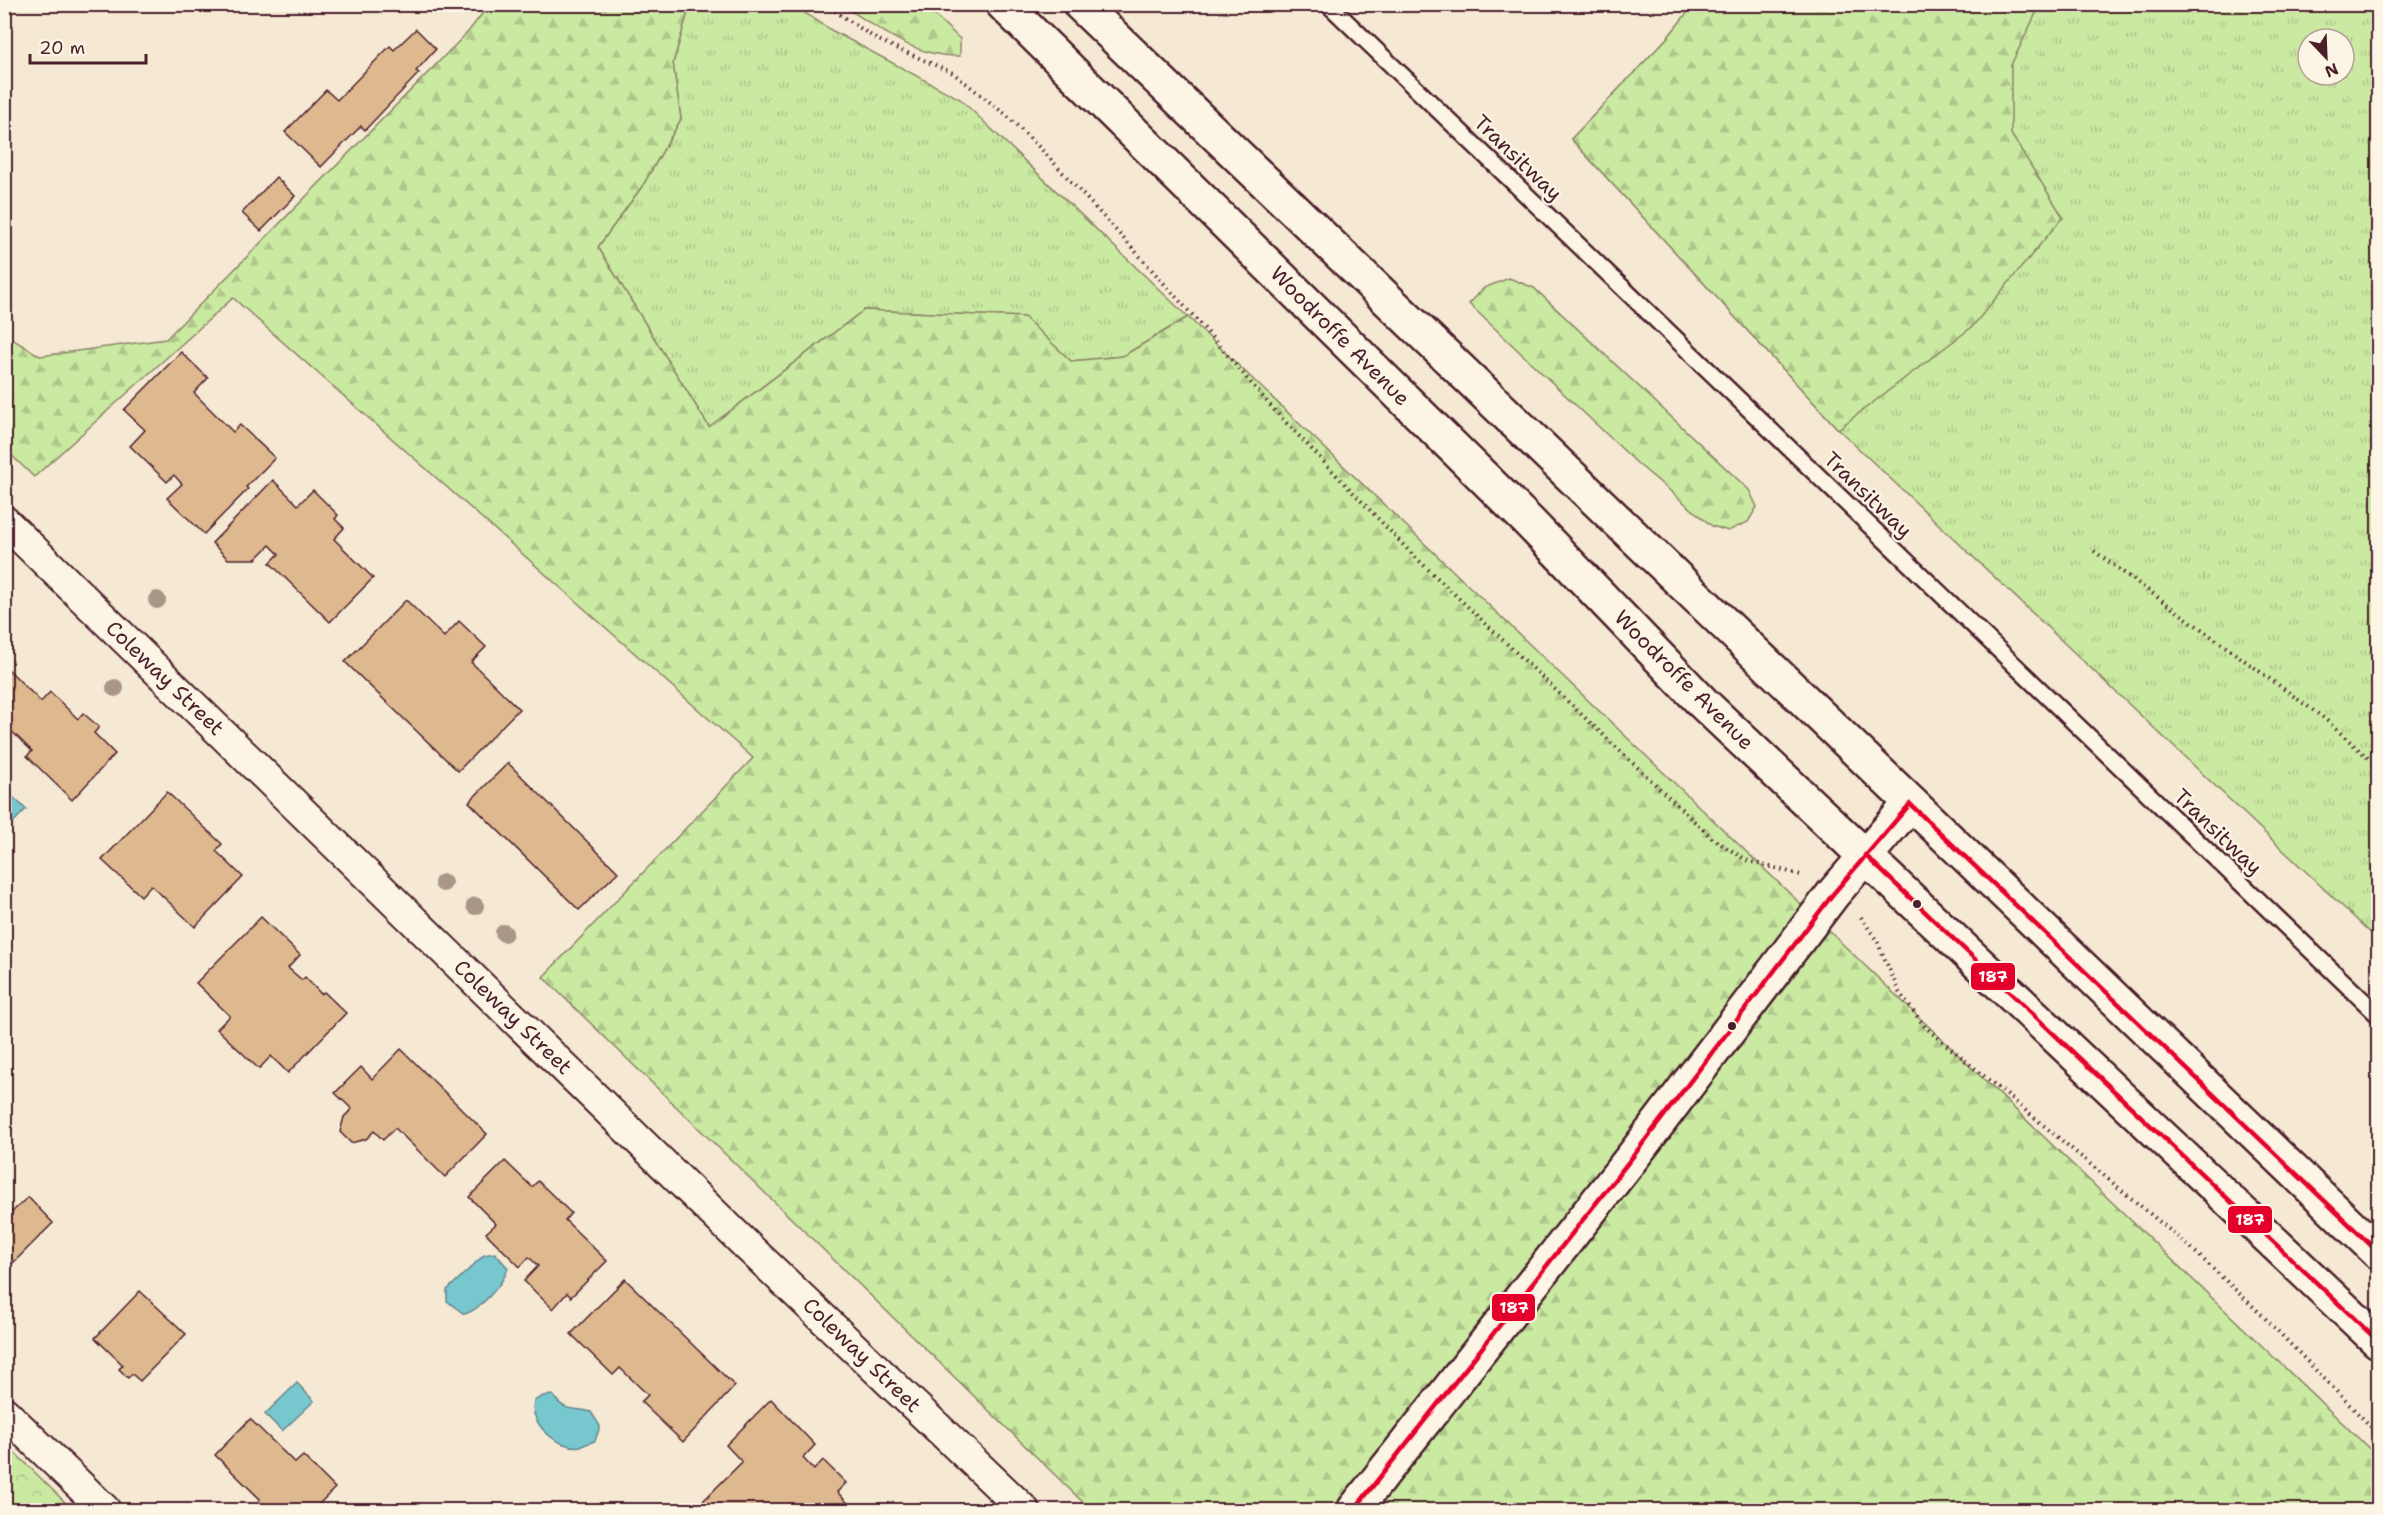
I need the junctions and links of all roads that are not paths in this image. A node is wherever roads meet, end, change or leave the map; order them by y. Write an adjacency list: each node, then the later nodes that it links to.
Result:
1 (1003, 4): 6 (main road, Woodroffe Avenue)
2 (1080, 4): 5 (main road)
3 (1328, 4): 7 (lane, Transitway)
4 (10, 538): 12 (street, Coleway Street)
5 (1910, 804): 6 (main road); 8 (main road)
6 (1865, 855): 9 (main road, Woodroffe Avenue); 13 (main road)
7 (2379, 1015)
8 (2379, 1252)
9 (2379, 1341)
10 (4, 1412): 11 (street)
11 (105, 1510)
12 (1024, 1510)
13 (1354, 1510)

